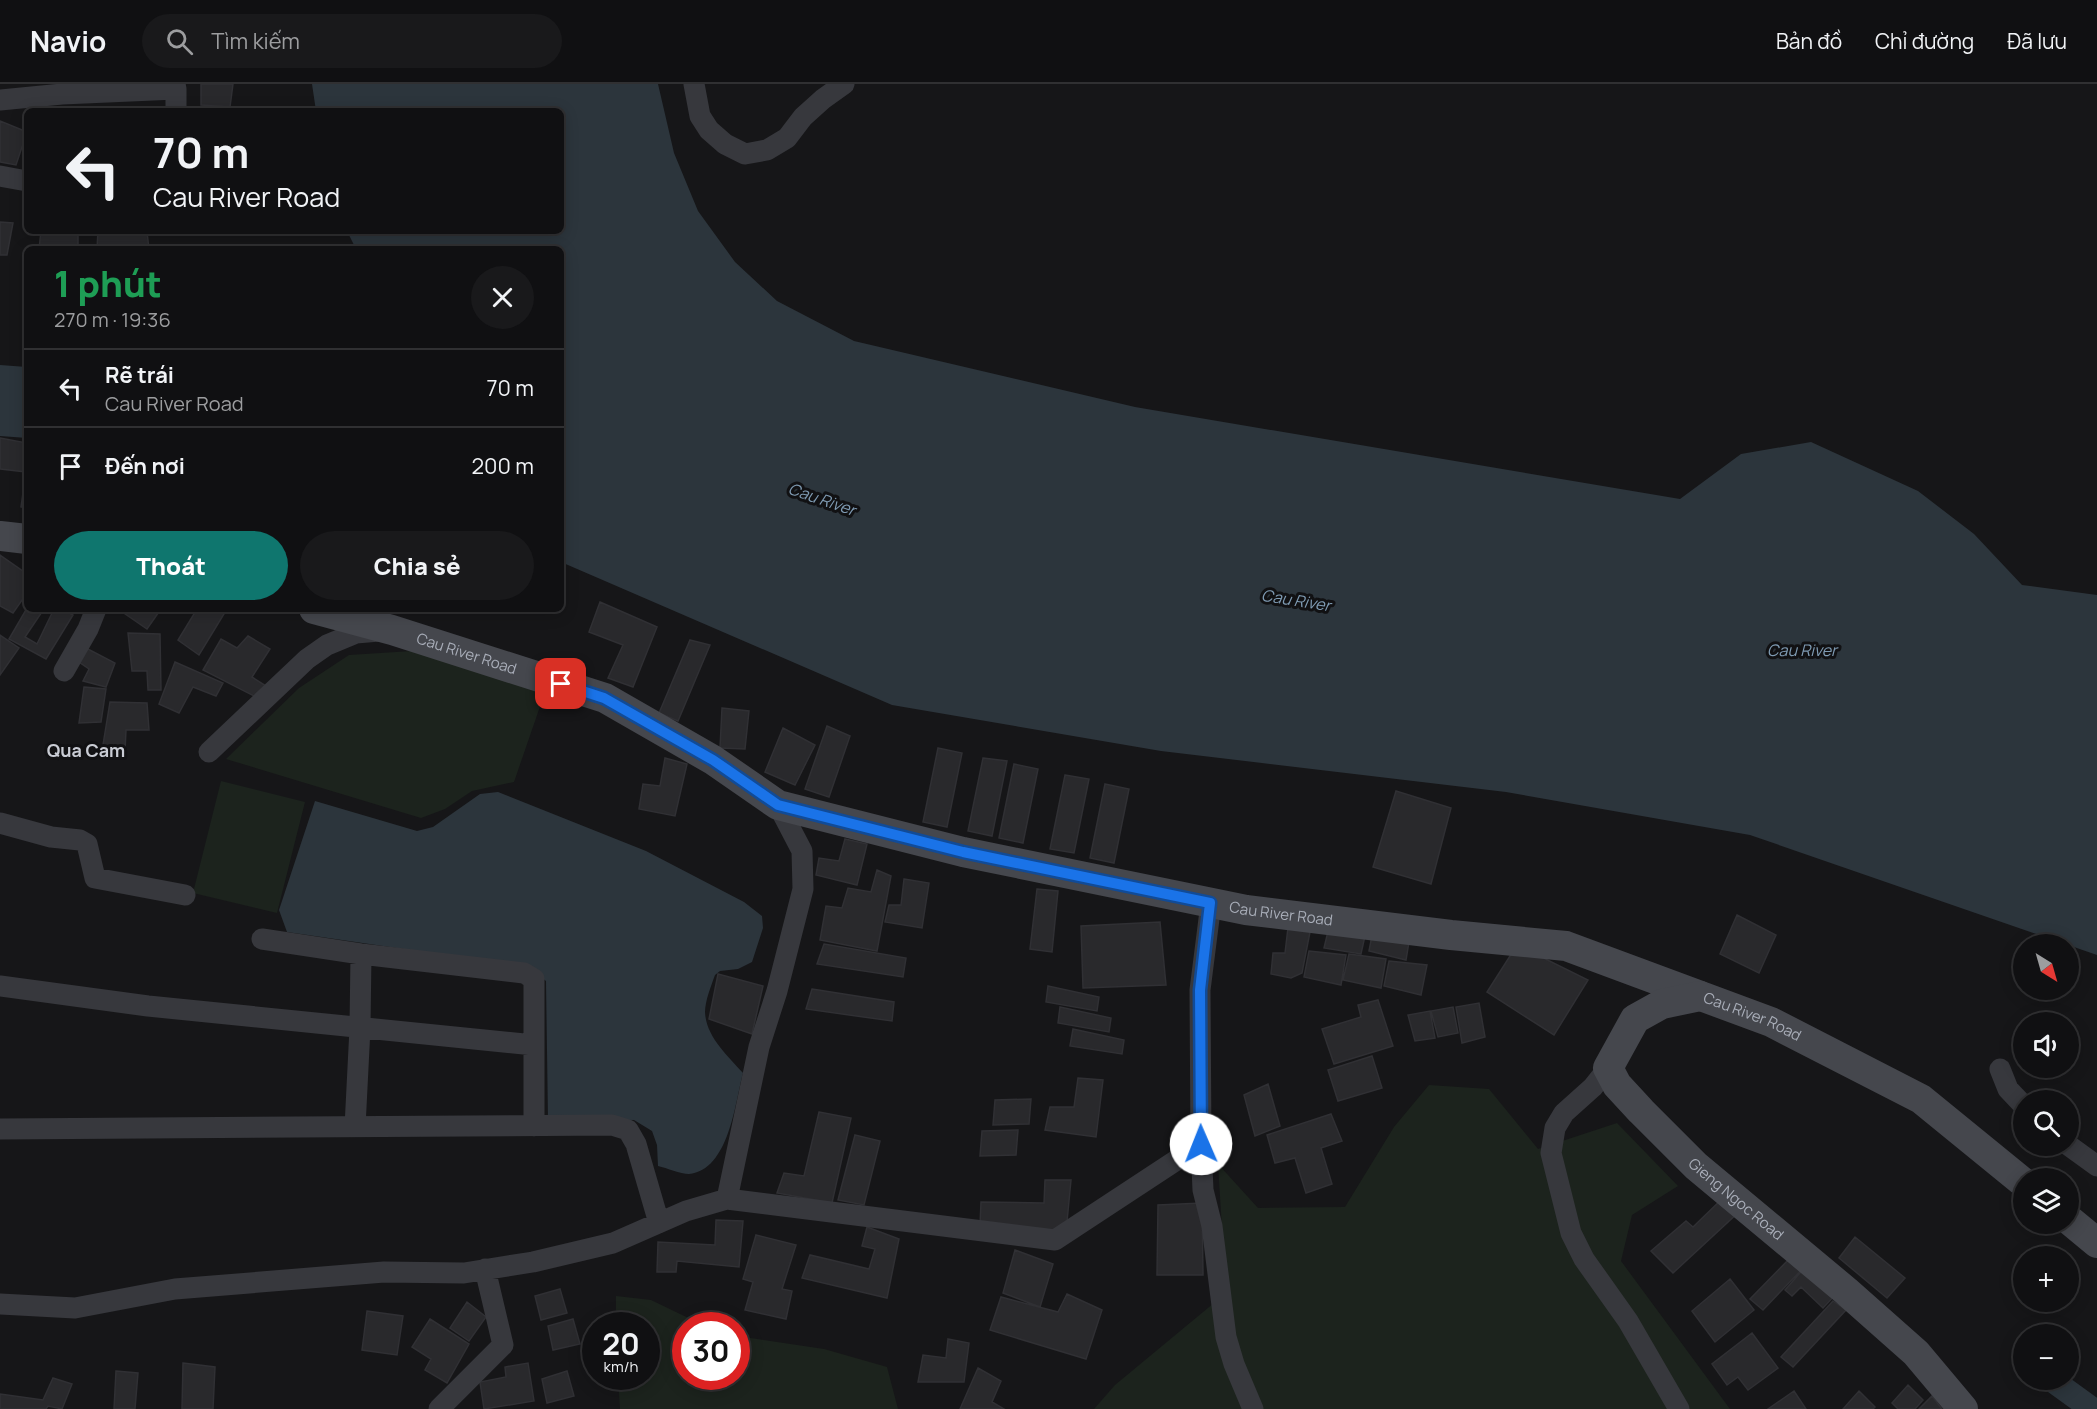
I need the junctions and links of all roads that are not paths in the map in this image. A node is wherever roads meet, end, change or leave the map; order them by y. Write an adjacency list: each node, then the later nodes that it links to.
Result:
1 (694, 84): 2 (street)
2 (844, 84)
3 (176, 86): 4 (street); 5 (street)
4 (0, 100)
5 (176, 108)
6 (0, 176): 7 (street)
7 (24, 180)
8 (0, 536): 9 (main road)
9 (24, 539)
10 (95, 612): 13 (street)
11 (325, 612): 12 (main road, Cau River Road)
12 (392, 630): 14 (street); 15 (main road, Cau River Road)
13 (64, 671)
14 (209, 752)
15 (778, 805): 18 (main road, Cau River Road); 35 (street)
16 (0, 823): 17 (street)
17 (185, 895)
18 (1210, 903): 22 (main road, Cau River Road); 31 (street)
19 (262, 939): 20 (street)
20 (361, 954): 23 (street); 24 (street)
21 (0, 986): 23 (street)
22 (1700, 996): 25 (main road); 34 (main road, Cau River Road)
23 (360, 1028): 24 (street); 29 (street)
24 (534, 1046): 28 (street)
25 (1608, 1068): 43 (street); 44 (main road, Gieng Ngoc Road)
26 (2000, 1069): 27 (street)
27 (2013, 1094)
28 (534, 1126): 29 (street); 37 (street)
29 (355, 1127): 30 (street)
30 (0, 1129)
31 (1201, 1144): 35 (street); 42 (street)
32 (2079, 1154): 33 (street)
33 (2097, 1166)
34 (2013, 1174)
35 (727, 1199): 37 (street)
36 (2079, 1222): 38 (main road)
37 (659, 1223): 39 (street)
38 (2097, 1243)
39 (485, 1269): 40 (street); 41 (street)
40 (0, 1304)
41 (439, 1409)
42 (1253, 1409)
43 (1679, 1409)
44 (1963, 1409)

